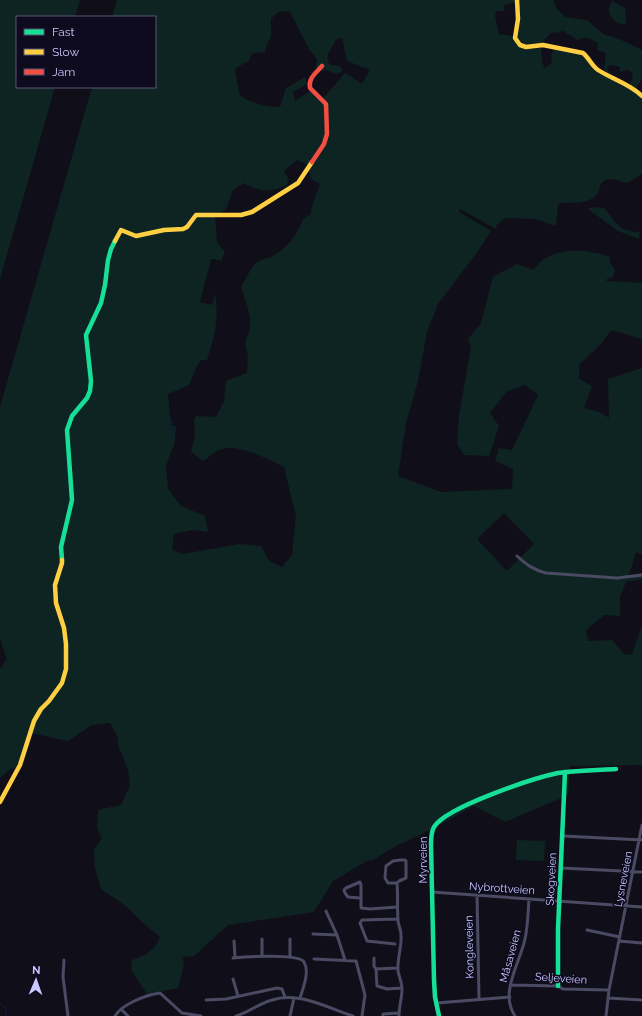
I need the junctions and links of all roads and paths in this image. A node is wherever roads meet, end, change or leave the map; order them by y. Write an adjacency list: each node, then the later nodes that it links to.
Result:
1 (517, 0): 3 (street)
2 (322, 66): 8 (street)
3 (642, 96)
4 (516, 556): 5 (street)
5 (642, 575)
6 (616, 769): 7 (street, Myrveien)
7 (564, 772): 10 (street, Skogveien); 16 (street, Myrveien)
8 (0, 802)
9 (642, 825): 11 (street, Lysneveien)
10 (562, 836): 11 (street); 12 (street, Skogveien)
11 (641, 840): 13 (street, Lysneveien)
12 (561, 868): 13 (street); 20 (street, Skogveien)
13 (633, 871): 14 (street); 21 (street, Lysneveien)
14 (642, 872)
15 (397, 883): 15 (street); 22 (street)
16 (432, 892): 17 (street, Nybrottveien); 58 (street, Myrveien)
17 (477, 895): 19 (street, Nybrottveien); 55 (street, Kongleveien)
18 (360, 898): 18 (street); 22 (street)
19 (529, 899): 20 (street, Nybrottveien); 45 (street, Måsaveien)
20 (559, 901): 21 (street, Nybrottveien); 46 (street, Skogveien)
21 (626, 906): 23 (street, Nybrottveien); 29 (street, Lysneveien)
22 (397, 907): 25 (street)
23 (642, 907)
24 (326, 911): 28 (street)
25 (398, 919): 35 (street); 42 (street)
26 (587, 930): 29 (street)
27 (313, 934): 28 (street)
28 (337, 934): 41 (street)
29 (620, 937): 33 (street, Lysneveien)
30 (290, 939): 37 (street)
31 (234, 940): 36 (street)
32 (262, 940): 36 (street)
33 (620, 941): 34 (street); 48 (street, Lysneveien)
34 (642, 943)
35 (395, 944)
36 (262, 956): 37 (street)
37 (290, 957): 53 (street)
38 (374, 958): 43 (street)
39 (314, 959): 41 (street)
40 (64, 960): 61 (street)
41 (345, 960): 68 (street)
42 (398, 968): 43 (street); 47 (street)
43 (376, 969): 47 (street)
44 (233, 979): 49 (street)
45 (511, 985): 46 (street, Seljeveien); 51 (street, Måsaveien)
46 (558, 986): 48 (street, Seljeveien)
47 (402, 988): 60 (street)
48 (609, 990): 54 (street, Lysneveien)
49 (238, 996): 50 (street); 56 (street)
50 (285, 997): 52 (street); 65 (street)
51 (510, 997): 55 (street); 71 (street, Måsaveien)
52 (294, 998): 53 (street); 66 (street)
53 (300, 998): 67 (street)
54 (608, 998): 57 (street); 72 (street, Lysneveien)
55 (480, 999): 58 (street)
56 (206, 1000)
57 (642, 1000)
58 (437, 1003): 70 (street, Myrveien)
59 (122, 1008): 62 (street); 63 (street); 64 (street)
60 (399, 1015): 69 (street)
61 (68, 1016)
62 (115, 1016)
63 (128, 1016)
64 (200, 1016)
65 (236, 1016)
66 (290, 1016)
67 (353, 1016)
68 (362, 1016)
69 (383, 1016)
70 (439, 1016)
71 (515, 1016)
72 (606, 1016)

